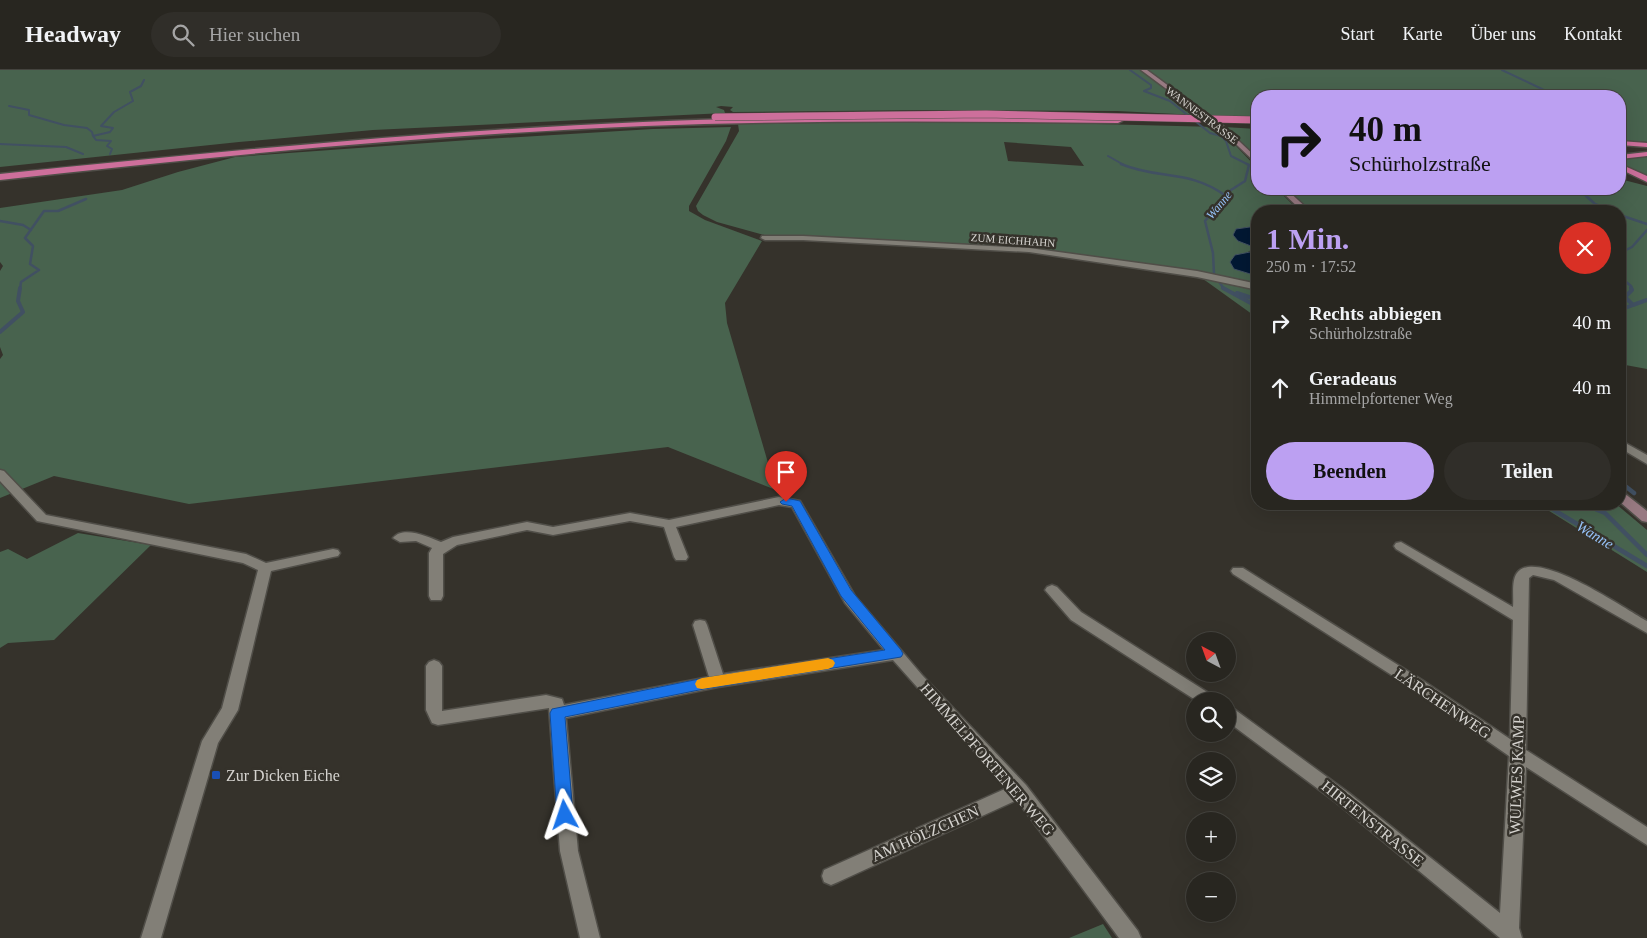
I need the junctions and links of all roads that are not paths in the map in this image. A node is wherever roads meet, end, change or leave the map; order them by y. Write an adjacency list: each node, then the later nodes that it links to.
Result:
1 (1144, 70): 10 (street, WANNESTRASSE)
2 (715, 120): 3 (highway, bridge); 4 (highway); 5 (highway); 14 (highway)
3 (1251, 120)
4 (1251, 126)
5 (341, 143): 12 (highway); 15 (highway)
6 (1626, 143): 7 (highway)
7 (1647, 145)
8 (1626, 149): 9 (highway)
9 (1647, 152): 11 (highway)
10 (1251, 156)
11 (1626, 156)
12 (187, 164)
13 (1626, 169): 16 (highway)
14 (0, 172)
15 (0, 177)
16 (1647, 179)
17 (1630, 181): 18 (highway)
18 (1647, 185)
19 (1289, 195): 20 (street)
20 (1299, 205)
21 (765, 238): 22 (street, ZUM EICHHAHN)
22 (1251, 285)
23 (1626, 447): 24 (street)
24 (1647, 460)
25 (0, 474): 34 (street)
26 (1626, 501): 27 (street)
27 (1647, 518)
28 (669, 524): 31 (street, HIMMELPFORTENER WEG); 33 (street); 41 (street, HIMMELPFORTENER WEG)
29 (400, 538): 31 (street)
30 (1401, 546): 38 (street)
31 (442, 547): 37 (street)
32 (333, 553): 34 (street)
33 (681, 557)
34 (265, 568): 52 (street)
35 (1238, 571): 47 (street, LÄRCHENWEG)
36 (1052, 590): 44 (street)
37 (436, 596)
38 (1521, 618): 40 (street, WULWES KAMP); 47 (street, WULWES KAMP)
39 (700, 624): 43 (street)
40 (1647, 628)
41 (896, 654): 43 (street); 48 (street, HIMMELPFORTENER WEG)
42 (434, 666): 45 (street)
43 (718, 681): 45 (street)
44 (1195, 692)
45 (558, 713): 53 (street)
46 (1236, 720): 51 (street, HIRTENSTRASSE)
47 (1518, 753): 49 (street, LÄRCHENWEG); 51 (street, WULWES KAMP)
48 (1020, 790): 50 (street, AM HÖLZCHEN); 54 (street, HIMMELPFORTENER WEG)
49 (1647, 838)
50 (831, 876)
51 (1512, 935)
52 (151, 938)
53 (590, 938)
54 (1131, 938)

